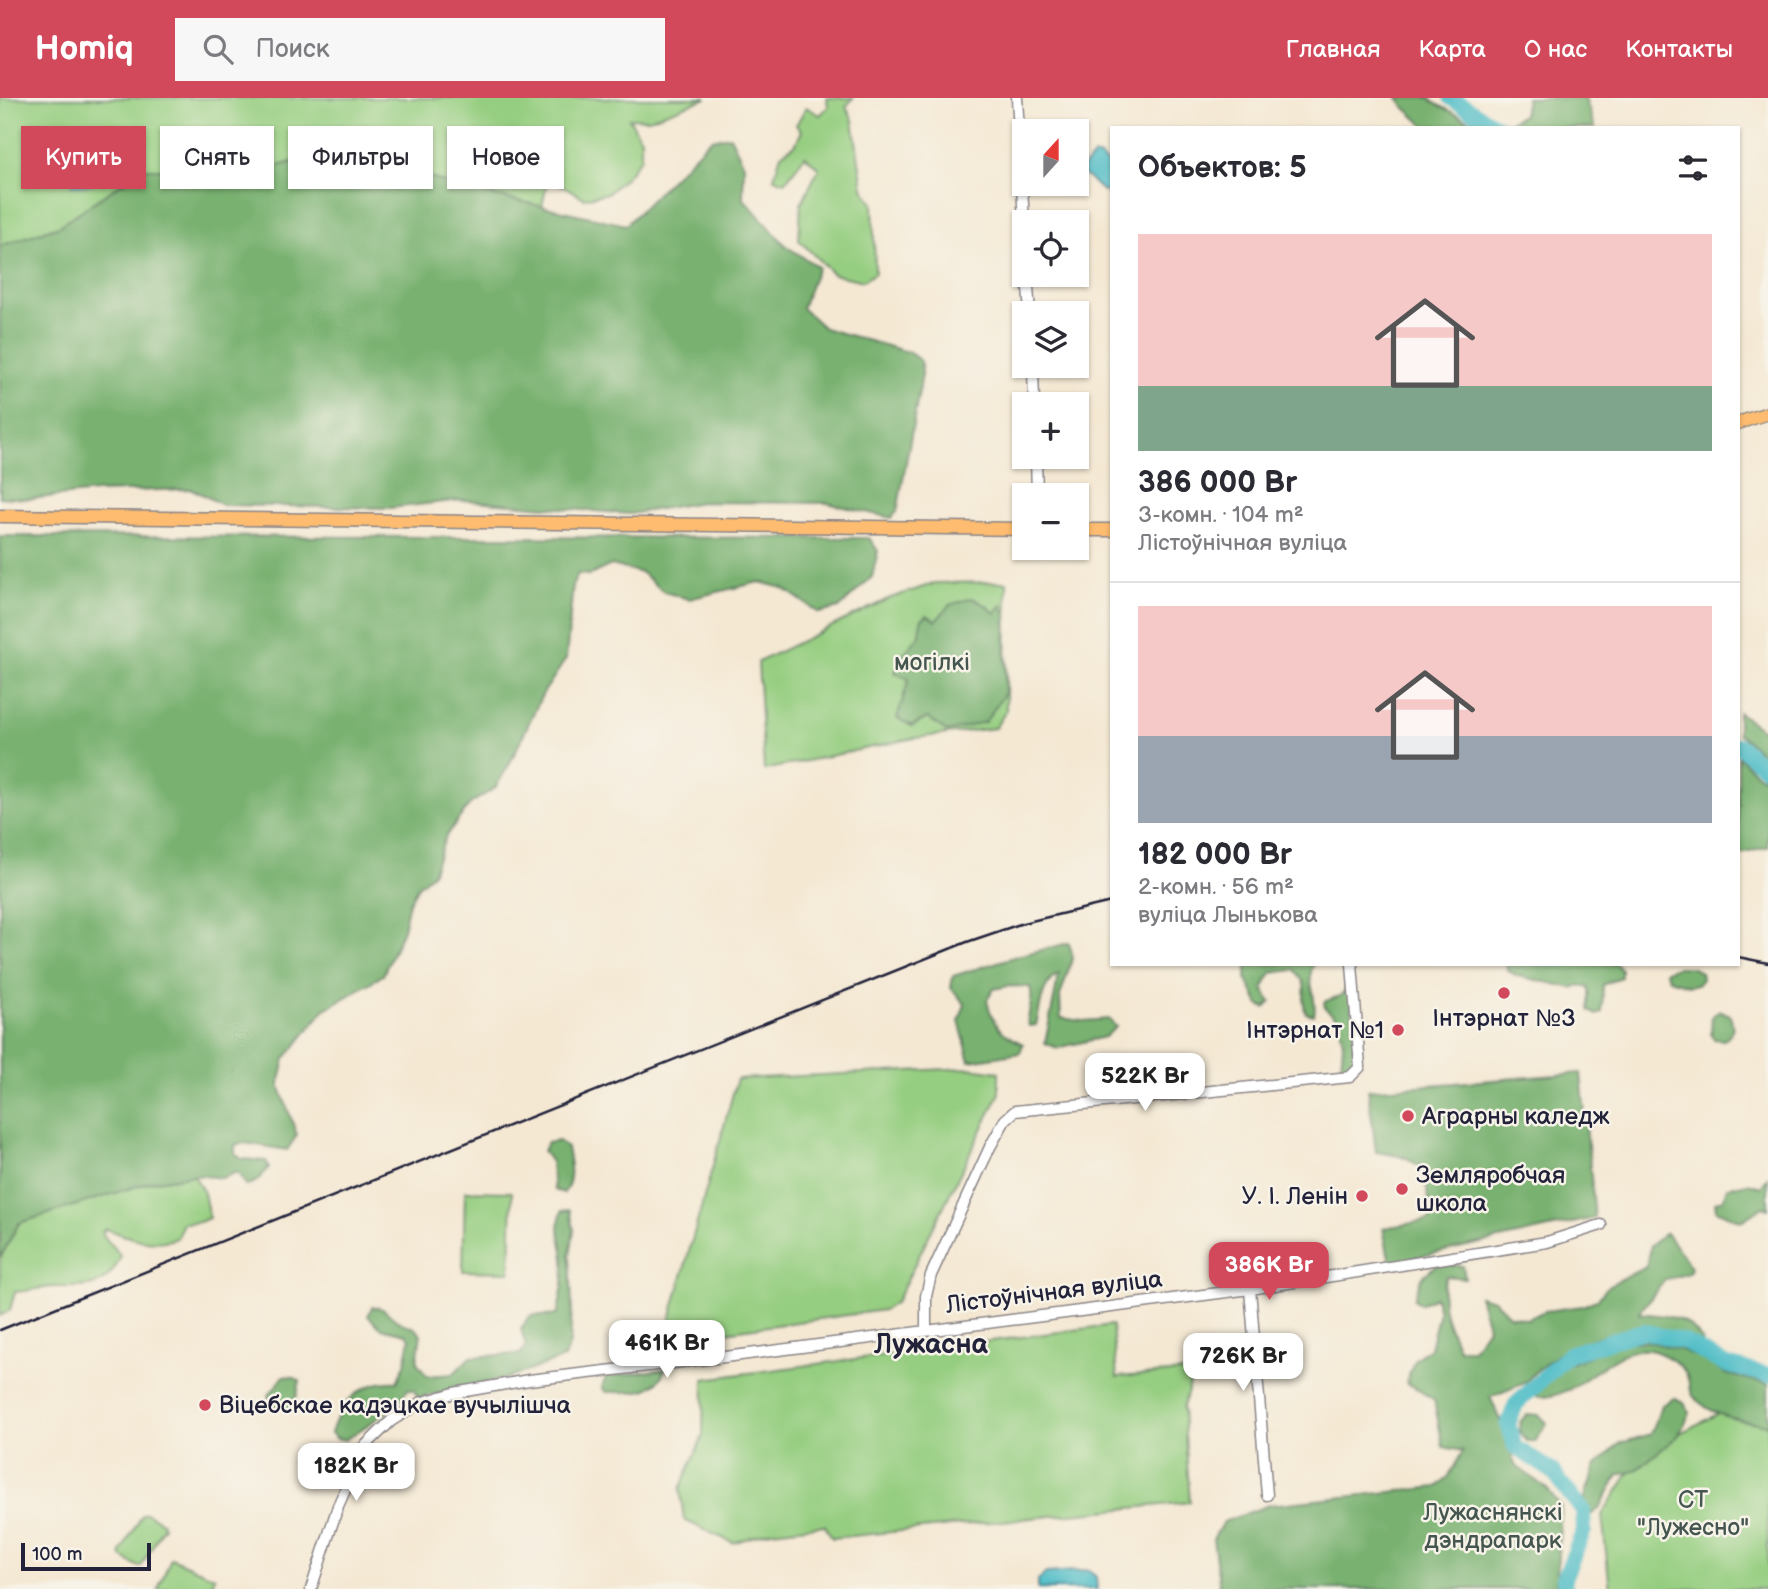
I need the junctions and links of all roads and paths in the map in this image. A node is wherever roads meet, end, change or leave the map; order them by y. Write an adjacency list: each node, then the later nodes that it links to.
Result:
1 (1017, 98): 2 (street)
2 (1023, 210)
3 (1768, 413): 4 (main road)
4 (1740, 422)
5 (0, 516): 6 (main road)
6 (1012, 529)
7 (1089, 530): 8 (main road)
8 (1110, 530)
9 (1352, 966): 12 (street)
10 (1601, 1225): 11 (street, Лістоўнічная вуліца)
11 (1250, 1289): 12 (street, Лістоўнічная вуліца); 13 (street)
12 (926, 1330): 14 (street, Лістоўнічная вуліца)
13 (1267, 1495)
14 (311, 1589)

